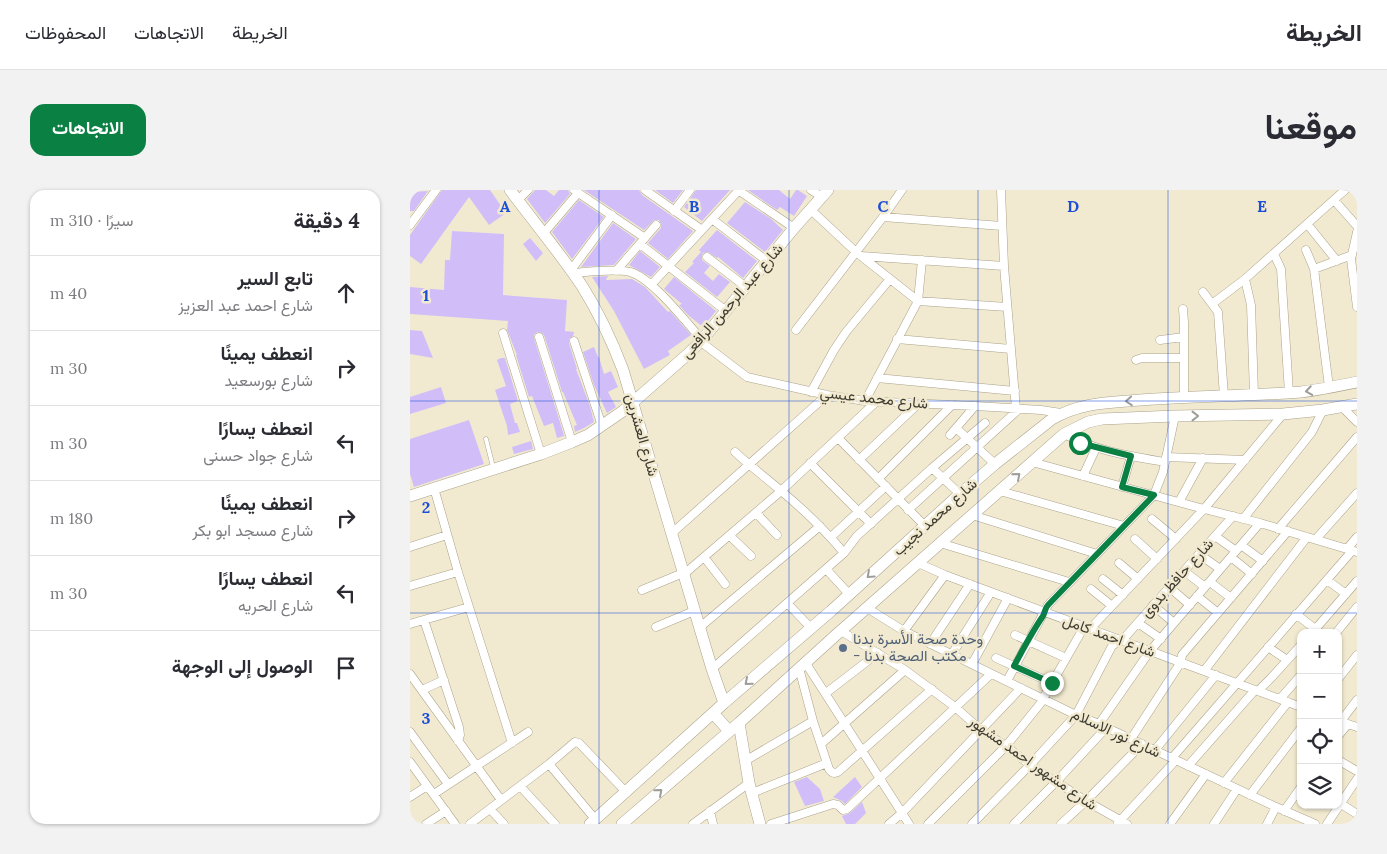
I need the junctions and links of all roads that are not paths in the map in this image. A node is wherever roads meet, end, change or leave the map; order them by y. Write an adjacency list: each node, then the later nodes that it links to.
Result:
1 (436, 190): 21 (street)
2 (510, 190): 13 (main road, شارع العشرين)
3 (528, 190): 13 (street)
4 (646, 190): 16 (street)
5 (690, 190): 16 (street)
6 (739, 190): 19 (street); 25 (street)
7 (811, 190): 12 (street)
8 (902, 190): 18 (street)
9 (1345, 190): 14 (street)
10 (576, 191): 17 (street); 28 (street)
11 (1001, 191): 23 (street)
12 (825, 194): 15 (main road, شارع عبد الرحمن الرافعى)
13 (518, 200): 28 (main road, شارع العشرين)
14 (1334, 200): 20 (street); 24 (street)
15 (811, 210): 25 (main road, شارع عبد الرحمن الرافعى); 31 (street)
16 (674, 211): 26 (street)
17 (612, 215): 29 (street); 41 (street)
18 (884, 217): 23 (street); 31 (street)
19 (712, 219): 26 (street); 36 (street)
20 (1308, 224): 32 (street); 37 (street)
21 (410, 225)
22 (656, 225): 29 (street)
23 (1002, 226): 39 (street)
24 (1357, 226)
25 (794, 228): 36 (main road, شارع عبد الرحمن الرافعى)
26 (702, 230): 38 (street)
27 (1357, 232): 33 (street)
28 (543, 234): 41 (main road, شارع العشرين)
29 (642, 241): 38 (street); 42 (street)
30 (1306, 250): 40 (street)
31 (859, 254): 35 (street); 43 (street); 54 (street)
32 (1274, 254): 44 (street); 70 (street)
33 (1352, 256): 37 (street); 51 (street)
34 (707, 257): 46 (street)
35 (922, 260): 39 (street); 48 (street)
36 (767, 261): 46 (main road, شارع عبد الرحمن الرافعى)
37 (1337, 261): 40 (street)
38 (668, 266): 45 (street); 53 (street)
39 (1004, 266): 50 (street)
40 (1314, 270): 67 (street)
41 (572, 271): 42 (street, شارع محمد عيسي); 78 (main road, شارع العشرين)
42 (616, 271): 45 (street, شارع محمد عيسي)
43 (890, 279): 48 (street); 69 (street)
44 (1245, 279): 49 (street); 71 (street)
45 (651, 285): 61 (street, شارع محمد عيسي)
46 (746, 287): 53 (main road, شارع عبد الرحمن الرافعى)
47 (1203, 292): 49 (street)
48 (918, 302): 50 (street); 58 (street)
49 (1212, 304): 72 (street)
50 (1007, 307): 62 (street)
51 (1357, 307)
52 (1183, 309): 57 (street)
53 (726, 312): 61 (main road, شارع عبد الرحمن الرافعى)
54 (796, 330)
55 (503, 333): 104 (street)
56 (539, 337): 100 (street)
57 (1184, 337): 59 (street); 63 (street)
58 (898, 339): 62 (street); 65 (street)
59 (1160, 340)
60 (574, 341): 92 (street)
61 (702, 341): 69 (street, شارع محمد عيسي); 78 (main road, شارع عبد الرحمن الرافعى)
62 (1011, 349): 68 (street)
63 (1184, 358): 64 (street); 75 (street)
64 (1136, 360)
65 (877, 378): 68 (street); 76 (street)
66 (1357, 382): 67 (main road, شارع محمد نجيب)
67 (1329, 387): 70 (main road, شارع محمد نجيب, one-way to 70)
68 (1015, 391): 84 (street)
69 (811, 392): 73 (street, شارع محمد عيسي)
70 (1289, 392): 71 (main road, شارع محمد نجيب)
71 (1254, 394): 72 (main road, شارع محمد نجيب)
72 (1226, 395): 75 (main road, شارع محمد نجيب); 89 (main road)
73 (827, 396): 76 (street, شارع محمد عيسي); 113 (street)
74 (1165, 398): 75 (main road, شارع محمد نجيب); 86 (main road, شارع محمد نجيب, one-way to 86); 88 (main road)
75 (1184, 398)
76 (865, 400): 77 (street, شارع محمد عيسي)
77 (877, 401): 79 (street, شارع محمد عيسي); 97 (street)
78 (632, 403): 92 (main road, شارع عبد الرحمن الرافعى); 145 (main road, شارع العشرين)
79 (918, 404): 81 (street, شارع محمد عيسي); 107 (street)
80 (1357, 404): 83 (main road, شارع محمد نجيب)
81 (952, 405): 82 (street, شارع محمد عيسي); 118 (street)
82 (976, 406): 84 (street, شارع محمد عيسي); 93 (street)
83 (1342, 407): 85 (main road, شارع محمد نجيب); 90 (street)
84 (1018, 409): 86 (street, شارع محمد عيسي); 101 (street)
85 (1323, 410): 87 (main road, شارع محمد نجيب); 137 (street)
86 (1062, 413): 112 (main road, شارع محمد نجيب)
87 (1283, 414): 89 (main road, شارع محمد نجيب); 109 (street)
88 (1169, 416): 89 (main road, شارع محمد نجيب, one-way to 89); 94 (main road, شارع محمد نجيب); 108 (street)
89 (1229, 416)
90 (1357, 422)
91 (985, 424): 98 (street)
92 (602, 426): 100 (main road, شارع عبد الرحمن الرافعى)
93 (956, 428): 95 (street); 98 (street)
94 (1064, 434): 102 (street); 110 (main road, شارع محمد نجيب)
95 (950, 435)
96 (1357, 437): 143 (street)
97 (838, 438): 107 (street); 111 (street)
98 (968, 438): 101 (street); 114 (street)
99 (486, 439): 115 (lane)
100 (572, 442): 104 (main road, شارع عبد الرحمن الرافعى)
101 (977, 446): 112 (street); 117 (street)
102 (1096, 448): 105 (street); 116 (street)
103 (736, 452): 113 (street)
104 (541, 454): 115 (main road, شارع عبد الرحمن الرافعى)
105 (1131, 456): 108 (street); 120 (street)
106 (1203, 458): 108 (street); 109 (street); 129 (street)
107 (859, 460): 118 (street)
108 (1166, 460): 126 (street)
109 (1246, 460): 130 (street)
110 (1032, 462): 116 (street); 123 (main road, شارع محمد نجيب, one-way to 110)
111 (810, 463): 122 (street); 132 (street)
112 (995, 464): 125 (main road, شارع محمد نجيب)
113 (750, 466): 122 (street); 145 (street)
114 (932, 468): 117 (street); 128 (street)
115 (494, 469): 121 (main road, شارع عبد الرحمن الرافعى)
116 (1082, 476): 120 (street)
117 (943, 478): 125 (street); 131 (street)
118 (878, 479): 119 (street)
119 (886, 486): 128 (street); 132 (street)
120 (1122, 487): 126 (street)
121 (434, 488): 127 (main road, شارع عبد الرحمن الرافعى); 146 (street)
122 (781, 491): 133 (street); 140 (street)
123 (1000, 491): 134 (main road, شارع محمد نجيب); 142 (street)
124 (1357, 493): 154 (street)
125 (960, 494): 141 (main road, شارع محمد نجيب)
126 (1154, 495): 129 (street); 142 (street)
127 (410, 496)
128 (898, 499): 131 (street); 139 (street)
129 (1179, 502): 130 (street)
130 (1204, 509): 135 (street); 155 (street)
131 (908, 510): 141 (street)
132 (858, 512): 139 (street); 152 (street)
133 (756, 513): 147 (street); 148 (street)
134 (972, 515): 156 (main road, شارع محمد نجيب); 161 (street)
135 (1233, 516): 137 (street); 149 (street, شارع حافظ بدوى)
136 (1152, 519): 155 (street)
137 (1243, 519): 138 (street)
138 (1260, 523): 143 (street); 158 (street)
139 (870, 524): 160 (street)
140 (820, 526): 152 (street); 213 (street)
141 (925, 526): 189 (main road, شارع محمد نجيب, one-way to 189)
142 (1124, 526): 161 (street)
143 (1278, 528): 144 (street)
144 (1288, 531): 150 (street); 166 (street)
145 (671, 534): 173 (main road, شارع العشرين)
146 (447, 535): 157 (street); 172 (street)
147 (777, 535)
148 (730, 536): 163 (street); 164 (street)
149 (1215, 536): 158 (street); 162 (street, شارع حافظ بدوى)
150 (1307, 537): 154 (street); 240 (street)
151 (1357, 537): 159 (street)
152 (831, 538): 160 (street)
153 (1135, 539): 165 (street)
154 (1316, 539): 159 (street)
155 (1176, 540): 165 (street)
156 (940, 544): 167 (main road, شارع محمد نجيب); 180 (street)
157 (410, 547)
158 (1236, 551): 166 (street); 170 (street); 174 (street)
159 (1352, 551): 178 (street)
160 (844, 553): 169 (street)
161 (1097, 554): 180 (street)
162 (1198, 554): 170 (street); 171 (street, شارع حافظ بدوى)
163 (751, 556)
164 (704, 557): 173 (street); 181 (street)
165 (1158, 559): 177 (street)
166 (1263, 561): 174 (street)
167 (918, 563): 175 (street, شارع احمد كامل); 200 (main road, شارع محمد نجيب)
168 (1119, 563): 177 (street)
169 (826, 569): 189 (street); 195 (street)
170 (1220, 569): 183 (street)
171 (1184, 570): 183 (street); 185 (street, شارع حافظ بدوى)
172 (458, 572): 184 (street); 199 (street)
173 (683, 574): 187 (street); 202 (main road, شارع العشرين)
174 (1252, 574): 194 (street)
175 (945, 575): 182 (street, شارع احمد كامل); 219 (street)
176 (1103, 579): 191 (street)
177 (1138, 579): 191 (street)
178 (1327, 580): 190 (street); 206 (street)
179 (1357, 581): 190 (street)
180 (1069, 582): 204 (street)
181 (725, 584)
182 (970, 584): 188 (street, شارع احمد كامل); 224 (street)
183 (1207, 584): 192 (street); 194 (street)
184 (410, 586)
185 (1169, 587): 196 (street); 197 (street, شارع حافظ بدوى)
186 (1091, 589): 198 (street)
187 (642, 590)
188 (991, 592): 193 (street, شارع احمد كامل); 229 (street)
189 (849, 594): 203 (main road, شارع محمد نجيب)
190 (1346, 594): 216 (street)
191 (1123, 596): 198 (street)
192 (1197, 596): 196 (street); 205 (street)
193 (1008, 598): 204 (street, شارع احمد كامل); 235 (street)
194 (1231, 598): 205 (street)
195 (787, 603): 211 (street); 238 (street)
196 (1190, 604): 209 (street)
197 (1153, 605): 208 (street, شارع حافظ بدوى); 209 (street)
198 (1112, 606): 214 (street)
199 (468, 607): 207 (street); 276 (street)
200 (867, 608): 218 (main road, شارع محمد نجيب); 219 (street, شارع نور الاسلام)
201 (1357, 608): 217 (street)
202 (694, 611): 212 (street); 213 (main road, شارع العشرين)
203 (831, 611): 211 (main road, شارع محمد نجيب); 218 (main road)
204 (1045, 612): 214 (street, شارع احمد كامل); 222 (street)
205 (1218, 613): 234 (street)
206 (1296, 614): 215 (street); 225 (street)
207 (424, 620): 210 (street); 245 (street)
208 (1138, 623): 221 (street); 223 (street, شارع حافظ بدوى)
209 (1174, 623): 221 (street)
210 (410, 624)
211 (815, 625): 218 (main road); 258 (main road, شارع محمد نجيب, one-way to 258)
212 (656, 627)
213 (699, 628): 238 (main road, شارع العشرين)
214 (1087, 628): 223 (street, شارع احمد كامل); 232 (street)
215 (1312, 629)
216 (1316, 629)
217 (1339, 629)
218 (842, 630): 228 (street, شارع مشهور احمد مشهور); 236 (main road, شارع محمد نجيب)
219 (904, 630): 224 (street, شارع نور الاسلام)
220 (1015, 635): 222 (street)
221 (1161, 639): 227 (street)
222 (1028, 640): 232 (street); 237 (street)
223 (1121, 640): 227 (street, شارع احمد كامل); 262 (street, شارع حافظ بدوى)
224 (930, 644): 229 (street, شارع نور الاسلام)
225 (1268, 647): 233 (street); 249 (street)
226 (1297, 649): 233 (street)
227 (1150, 651): 234 (street, شارع احمد كامل); 267 (street)
228 (878, 652): 239 (street, شارع مشهور احمد مشهور); 254 (street)
229 (952, 654): 235 (street, شارع نور الاسلام)
230 (1357, 655): 243 (street)
231 (996, 658): 237 (street)
232 (1066, 658): 248 (street)
233 (1287, 660): 253 (street)
234 (1181, 662): 240 (street, شارع احمد كامل); 274 (street)
235 (972, 664): 242 (street, شارع نور الاسلام)
236 (802, 665): 254 (street); 263 (street); 265 (main road, شارع محمد نجيب)
237 (1014, 666): 246 (street); 248 (street)
238 (712, 669): 258 (main road, شارع العشرين)
239 (905, 670): 251 (street, شارع مشهور احمد مشهور); 266 (street)
240 (1204, 671): 244 (street, شارع احمد كامل)
241 (410, 674): 252 (street)
242 (991, 674): 246 (street, شارع نور الاسلام); 260 (street)
243 (1342, 674)
244 (1216, 675): 249 (street, شارع احمد كامل); 281 (street)
245 (444, 680): 252 (street); 275 (street)
246 (1007, 681): 250 (street, شارع نور الاسلام)
247 (1297, 681): 257 (street)
248 (1052, 683): 255 (street)
249 (1237, 683): 253 (street, شارع احمد كامل); 282 (street)
250 (1022, 688): 255 (street, شارع نور الاسلام); 269 (street)
251 (932, 689): 260 (street, شارع مشهور احمد مشهور); 280 (street)
252 (422, 690): 275 (street)
253 (1257, 690): 257 (street, شارع احمد كامل); 290 (street)
254 (826, 693): 266 (street)
255 (1043, 698): 262 (street, شارع نور الاسلام); 279 (street)
256 (1357, 700): 264 (street)
257 (1284, 701): 259 (street, شارع احمد كامل); 296 (street)
258 (724, 703): 261 (main road, شارع محمد نجيب)
259 (1297, 706)
260 (955, 707): 269 (street, شارع مشهور احمد مشهور); 293 (street)
261 (712, 714): 270 (main road); 302 (main road, شارع محمد نجيب)
262 (1076, 715): 267 (street, شارع نور الاسلام); 288 (street, شارع حافظ بدوى)
263 (813, 721): 277 (street); 283 (street)
264 (1342, 722): 268 (street)
265 (739, 723): 270 (main road, شارع محمد نجيب); 283 (main road)
266 (845, 723): 277 (street); 280 (street)
267 (1103, 726): 274 (street, شارع نور الاسلام); 295 (street)
268 (1357, 727)
269 (981, 730): 279 (street, شارع مشهور احمد مشهور); 317 (street)
270 (729, 731): 326 (main road, شارع محمد نجيب, one-way to 270)
271 (410, 732): 297 (street)
272 (528, 732): 276 (street)
273 (1297, 733): 305 (street)
274 (1131, 739): 278 (street, شارع نور الاسلام)
275 (458, 741): 289 (street)
276 (512, 743): 289 (street)
277 (821, 744): 286 (street)
278 (1142, 744): 281 (street, شارع نور الاسلام); 309 (street)
279 (1006, 746): 288 (street, شارع مشهور احمد مشهور); 333 (street)
280 (862, 750): 286 (street); 293 (street)
281 (1155, 750): 282 (street, شارع نور الاسلام)
282 (1174, 759): 290 (street, شارع نور الاسلام); 320 (street)
283 (745, 761): 300 (main road)
284 (410, 762): 298 (street)
285 (1342, 762): 291 (street)
286 (827, 763): 300 (street)
287 (549, 764): 299 (street); 302 (street); 319 (street)
288 (1030, 765): 295 (street, شارع مشهور احمد مشهور); 334 (street, شارع حافظ بدوى)
289 (476, 766): 297 (street); 308 (street)
290 (1188, 766): 292 (street, شارع نور الاسلام)
291 (1357, 771)
292 (1206, 774): 296 (street, شارع نور الاسلام); 337 (street)
293 (879, 778): 317 (street); 330 (street)
294 (1357, 779): 307 (street)
295 (1056, 782): 309 (street, شارع مشهور احمد مشهور); 335 (street)
296 (1224, 782): 301 (street, شارع نور الاسلام)
297 (448, 784): 304 (street)
298 (427, 786): 304 (street); 306 (street)
299 (520, 786): 308 (street); 325 (street)
300 (750, 788): 316 (street); 329 (main road)
301 (1237, 789): 305 (street, شارع نور الاسلام); 338 (street)
302 (626, 792): 319 (main road, شارع محمد نجيب)
303 (1297, 793): 315 (street)
304 (434, 794): 314 (street)
305 (1250, 795): 311 (street, شارع نور الاسلام)
306 (410, 797)
307 (1342, 799)
308 (501, 800): 312 (street)
309 (1086, 801): 320 (street, شارع مشهور احمد مشهور); 336 (street)
310 (1342, 805): 318 (street)
311 (1276, 807): 315 (street, شارع نور الاسلام); 339 (street)
312 (490, 809): 323 (street); 324 (street)
313 (1336, 809): 341 (street)
314 (446, 811): 321 (street); 322 (street)
315 (1284, 811): 340 (street, شارع نور الاسلام)
316 (710, 812): 327 (street); 328 (street)
317 (902, 813): 331 (street); 332 (street)
318 (1357, 814)
319 (593, 822)
320 (1121, 823)
321 (426, 824)
322 (455, 824)
323 (470, 824)
324 (504, 824)
325 (555, 824)
326 (622, 824)
327 (693, 824)
328 (713, 824)
329 (760, 824)
330 (771, 824)
331 (889, 824)
332 (908, 824)
333 (928, 824)
334 (972, 824)
335 (1014, 824)
336 (1061, 824)
337 (1170, 824)
338 (1215, 824)
339 (1267, 824)
340 (1315, 824)
341 (1327, 824)

